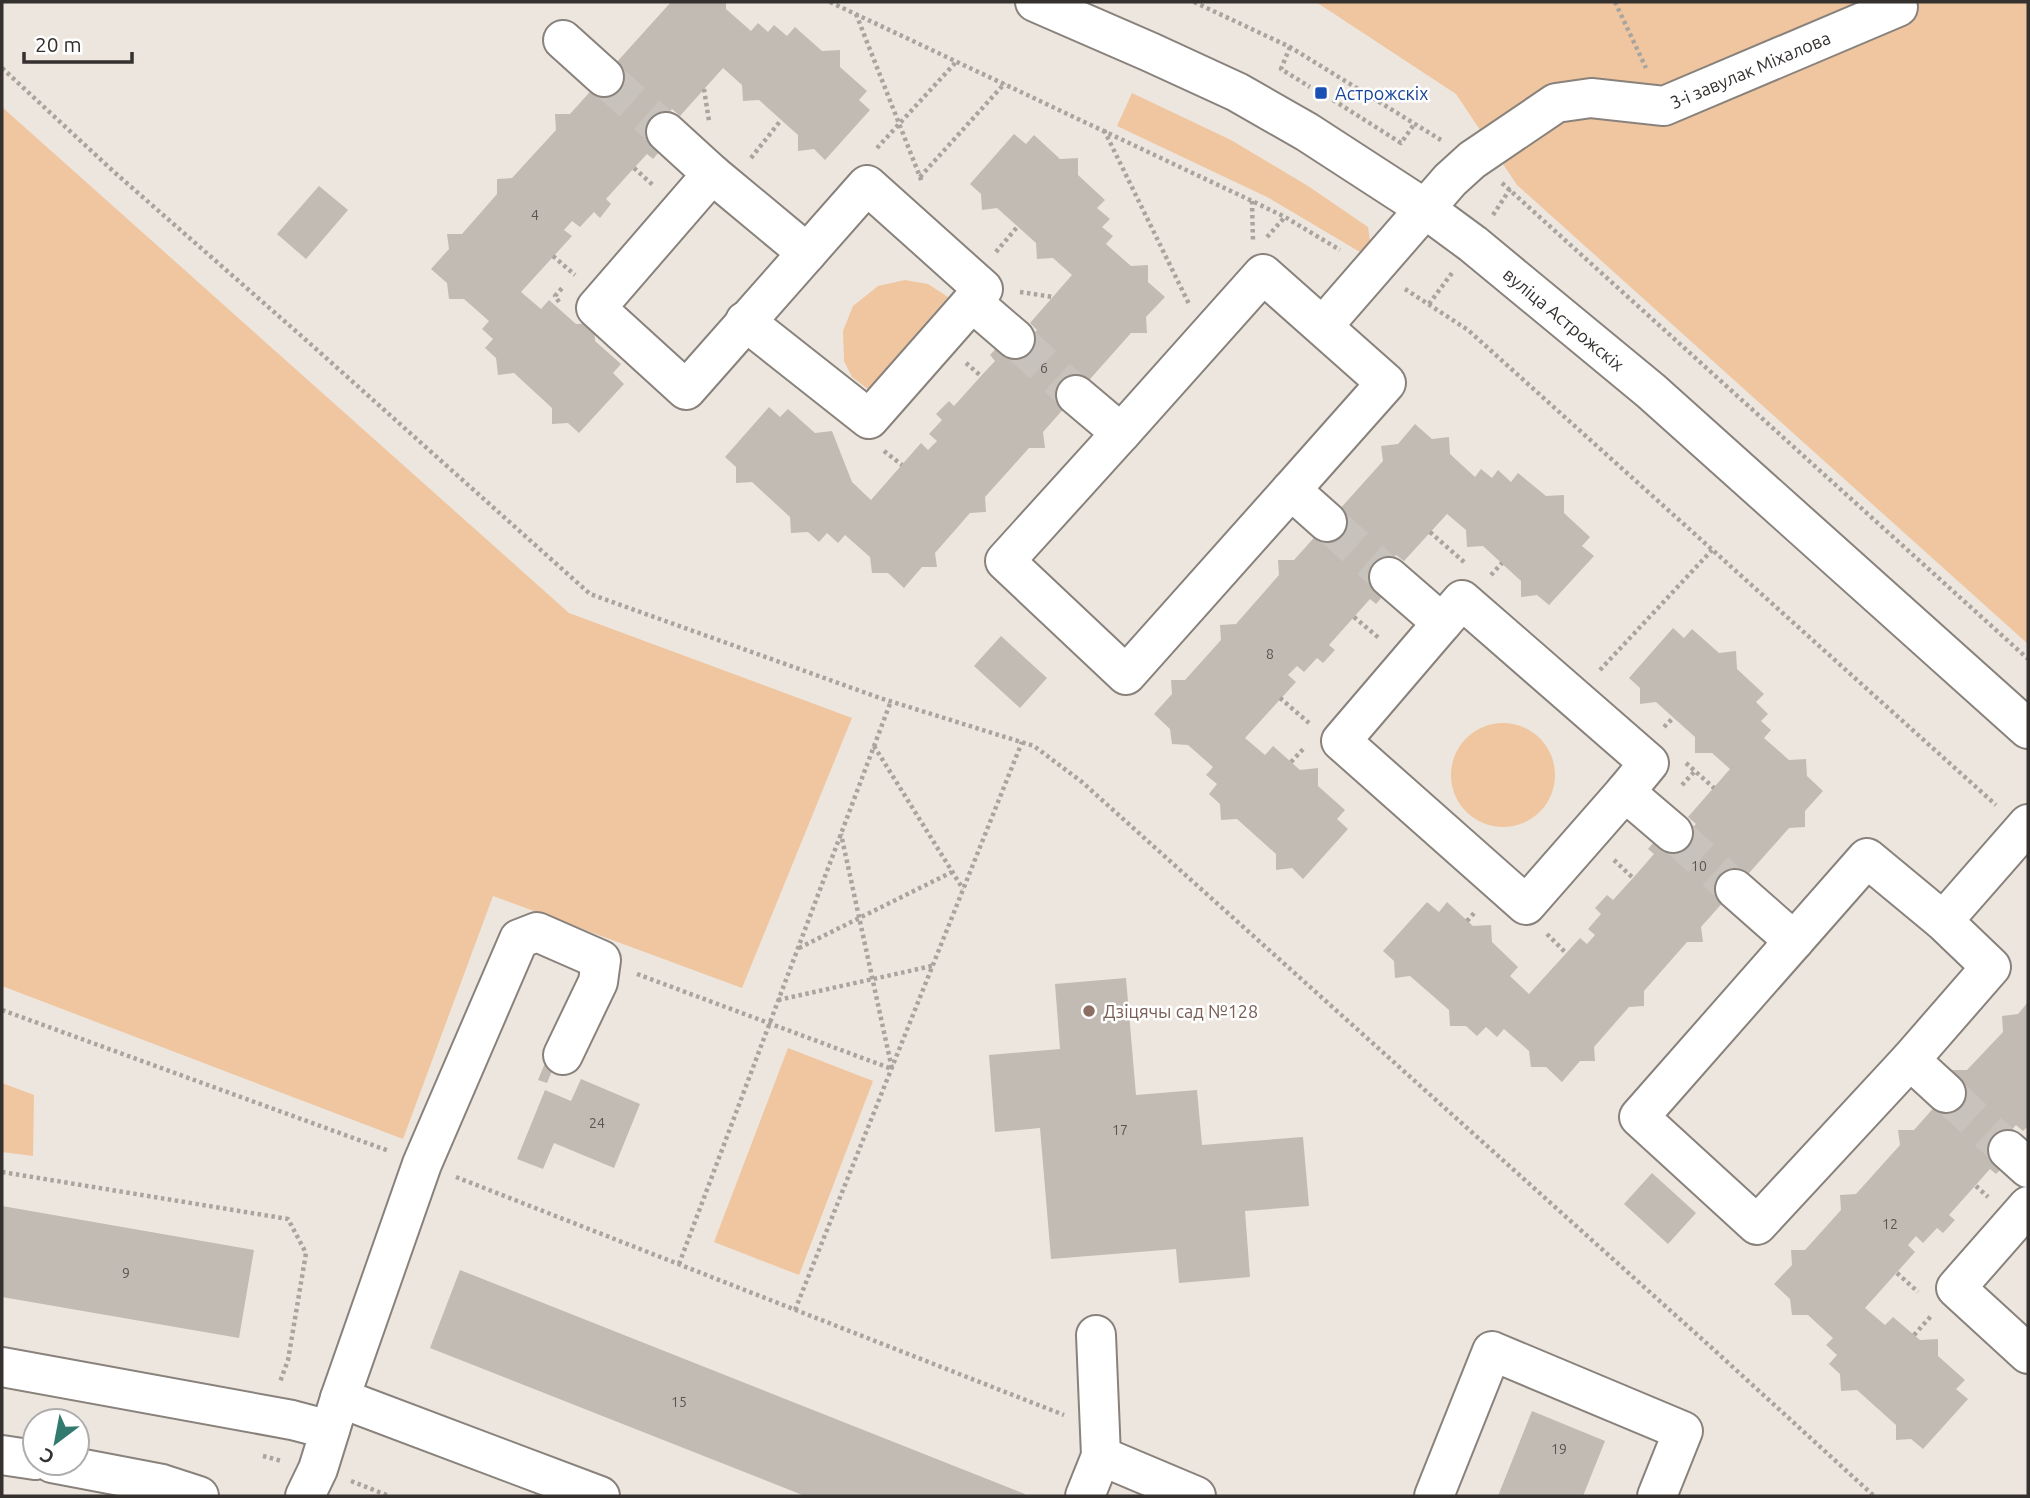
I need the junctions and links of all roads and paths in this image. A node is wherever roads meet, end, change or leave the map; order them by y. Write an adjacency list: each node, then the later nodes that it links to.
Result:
1 (830, 2): 6 (path)
2 (1035, 2): 32 (street, вуліца Астрожскіх)
3 (1194, 2): 8 (path)
4 (1615, 2): 15 (path)
5 (1898, 7): 15 (street, 3-і завулак Міхалова)
6 (856, 13): 9 (path); 19 (path)
7 (563, 40): 12 (street)
8 (1290, 47): 11 (path); 18 (path)
9 (957, 61): 13 (path); 19 (path)
10 (2, 68): 59 (path)
11 (1280, 69)
12 (604, 77)
13 (1005, 83): 20 (path); 27 (path)
14 (704, 89): 17 (path)
15 (1664, 106): 24 (street, 3-і завулак Міхалова)
16 (781, 120): 26 (path)
17 (709, 123)
18 (1415, 123): 22 (path); 24 (path)
19 (900, 125): 23 (path); 27 (path)
20 (1104, 130): 31 (path); 37 (path)
21 (666, 132): 26 (street)
22 (1401, 143)
23 (873, 153)
24 (1472, 160): 32 (street, 3-і завулак Міхалова); 56 (path)
25 (634, 168): 29 (path)
26 (729, 169): 34 (street); 38 (street)
27 (920, 177): 28 (path); 30 (path)
28 (911, 186)
29 (654, 187)
30 (924, 189)
31 (1252, 201): 33 (path); 35 (path)
32 (1424, 208): 35 (street, 3-і завулак Міхалова); 60 (street, вуліца Астрожскіх)
33 (1253, 252)
34 (807, 253): 36 (street); 38 (street)
35 (1373, 270): 39 (street, 3-і завулак Міхалова); 49 (path)
36 (972, 302): 38 (street); 40 (street)
37 (1189, 305)
38 (746, 321)
39 (1323, 327): 44 (street); 47 (street)
40 (1015, 339)
41 (959, 357): 42 (path)
42 (981, 376)
43 (1076, 395): 44 (street)
44 (1121, 433): 47 (street)
45 (880, 448): 46 (path)
46 (902, 466)
47 (1291, 490): 48 (street)
48 (1328, 522)
49 (1712, 550): 57 (path); 65 (path)
50 (1502, 563): 52 (path)
51 (1389, 578): 54 (street)
52 (1485, 581)
53 (1354, 617): 55 (path)
54 (1442, 624): 64 (street); 64 (street)
55 (1382, 641)
56 (2028, 659)
57 (1593, 678)
58 (1280, 698): 61 (path)
59 (891, 701): 62 (path); 63 (path)
60 (2028, 729)
61 (1318, 732)
62 (1022, 742): 72 (path); 112 (path)
63 (874, 746): 66 (path); 69 (path)
64 (1625, 792): 67 (street)
65 (2026, 826): 74 (street)
66 (841, 833): 73 (path); 77 (path)
67 (1673, 833)
68 (1614, 860): 70 (path)
69 (952, 872): 72 (path); 73 (path)
70 (1633, 878)
71 (1735, 888): 76 (street)
72 (963, 890): 80 (path)
73 (859, 918): 77 (path); 81 (path)
74 (1943, 921): 76 (street); 86 (street)
75 (1547, 934): 78 (path)
76 (1794, 941): 86 (street)
77 (798, 948): 82 (path)
78 (1566, 953)
79 (601, 960): 84 (path); 85 (street); 89 (street)
80 (933, 965): 81 (path); 87 (path)
81 (872, 979): 82 (path); 87 (path)
82 (778, 1000): 84 (path)
83 (2, 1010): 89 (path)
84 (769, 1024): 87 (path); 92 (path)
85 (563, 1055)
86 (1910, 1060): 88 (street)
87 (892, 1069): 95 (path)
88 (1946, 1093)
89 (422, 1164): 92 (path); 100 (street)
90 (2, 1172): 99 (path)
91 (2028, 1206): 97 (street)
92 (679, 1264): 95 (path)
93 (1897, 1273): 94 (path)
94 (1919, 1292)
95 (795, 1310): 101 (path)
96 (1096, 1335): 101 (street)
97 (2028, 1354)
98 (2, 1367): 100 (street)
99 (279, 1384)
100 (335, 1414): 106 (street); 107 (street)
101 (1101, 1443): 108 (street); 109 (street)
102 (2, 1454): 103 (street)
103 (21, 1457)
104 (91, 1470): 105 (street)
105 (200, 1496)
106 (305, 1496)
107 (600, 1496)
108 (1085, 1496)
109 (1196, 1496)
110 (1434, 1496): 111 (street)
111 (1657, 1496)
112 (1874, 1496)

